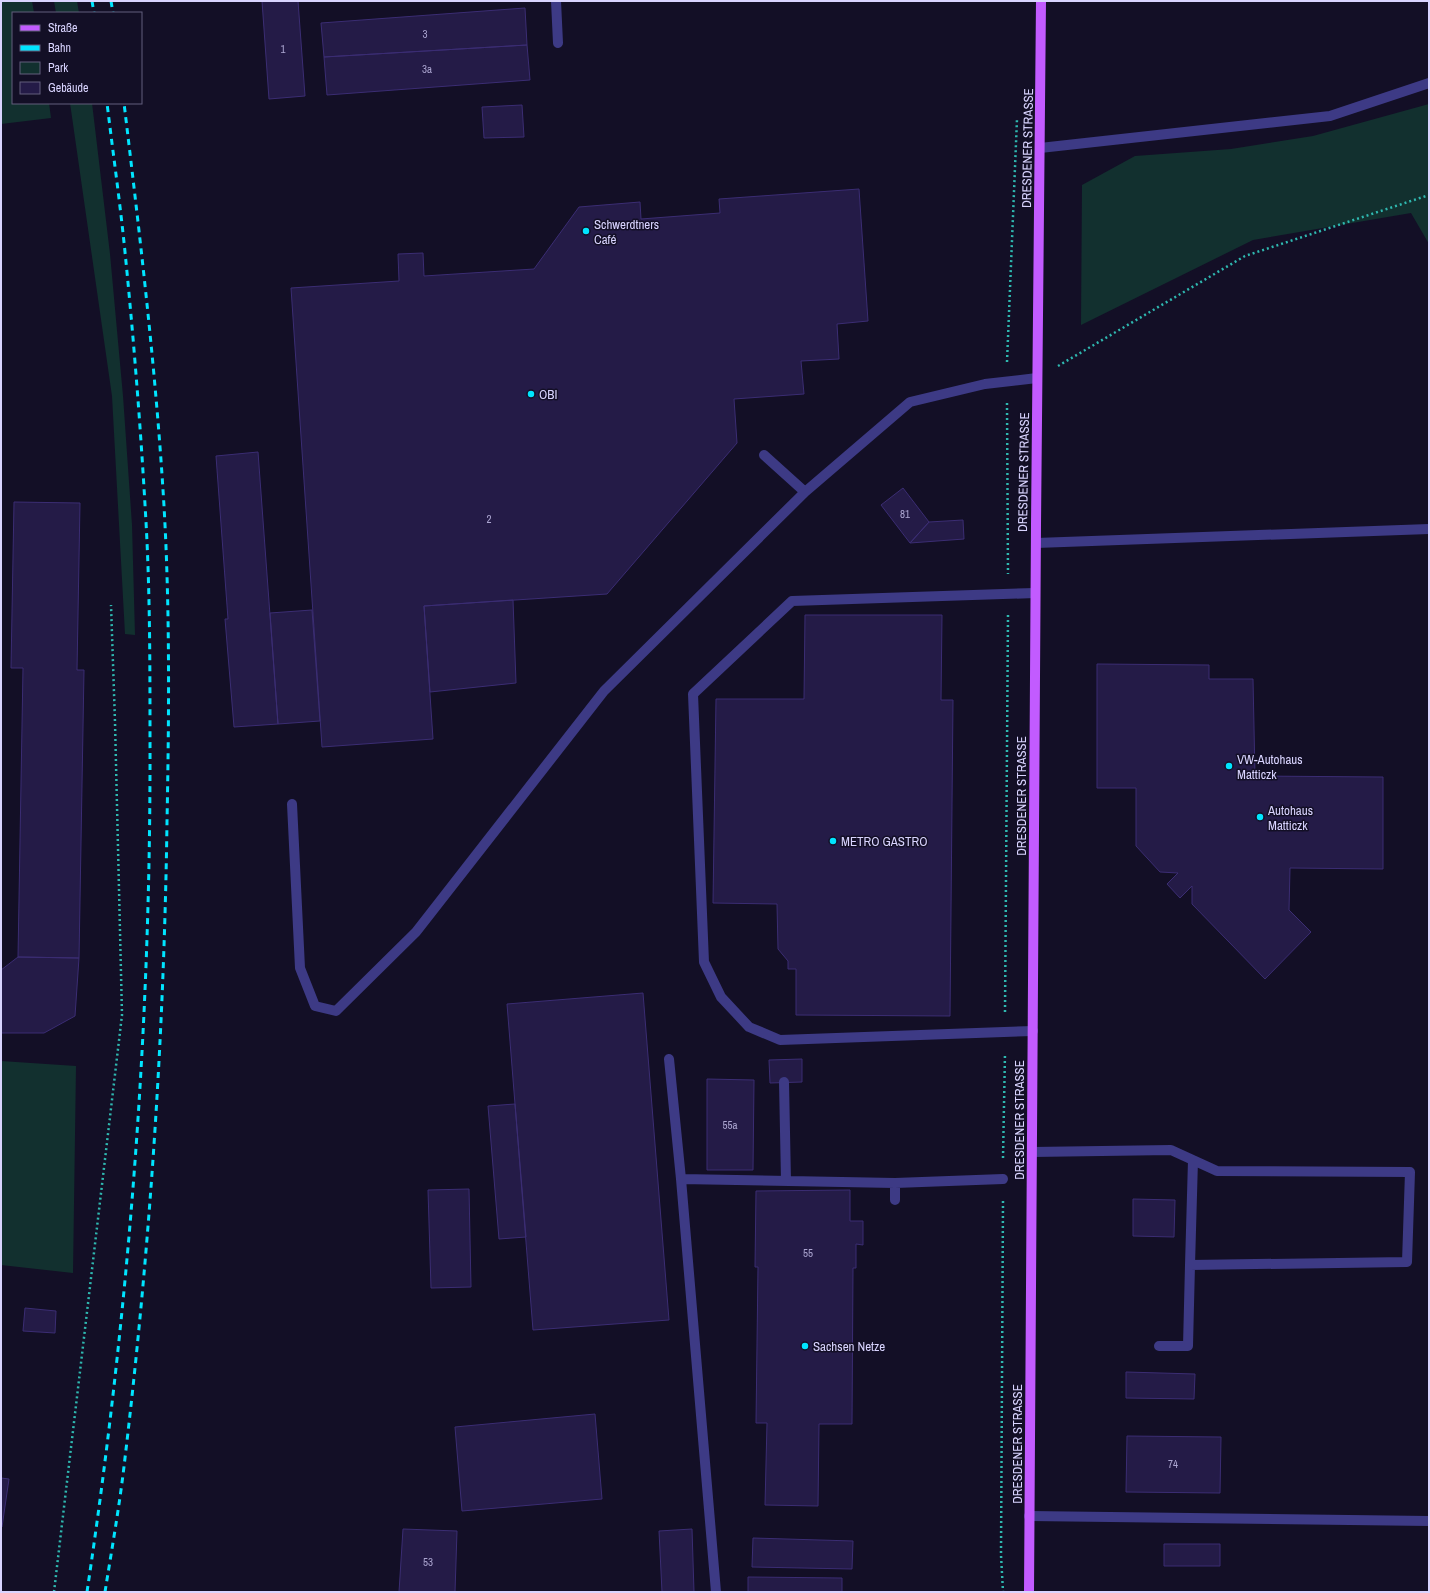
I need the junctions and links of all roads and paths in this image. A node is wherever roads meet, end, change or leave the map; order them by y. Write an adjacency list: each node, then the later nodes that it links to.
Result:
1 (556, 1): 3 (street)
2 (1042, 1): 6 (main road, DRESDENER STRASSE)
3 (558, 43)
4 (1429, 83): 6 (street)
5 (1017, 115): 9 (path)
6 (1040, 148): 8 (main road, DRESDENER STRASSE)
7 (1429, 195): 8 (path)
8 (1037, 378): 9 (street); 13 (main road, DRESDENER STRASSE)
9 (1006, 382): 11 (street); 15 (path)
10 (764, 455): 11 (street)
11 (805, 492): 17 (street)
12 (1429, 529): 13 (street)
13 (1036, 543): 14 (main road, DRESDENER STRASSE)
14 (1035, 593): 15 (street); 18 (main road, DRESDENER STRASSE)
15 (1008, 594): 19 (path); 19 (street)
16 (111, 605): 33 (path)
17 (292, 804)
18 (1033, 1031): 19 (street); 22 (main road, DRESDENER STRASSE)
19 (1005, 1032): 24 (path)
20 (669, 1059): 25 (street)
21 (784, 1082): 26 (street)
22 (1032, 1152): 23 (street); 31 (main road, DRESDENER STRASSE)
23 (1193, 1160): 29 (street); 29 (street)
24 (1003, 1179): 27 (street); 35 (path)
25 (681, 1180): 26 (street); 34 (street)
26 (786, 1181): 27 (street)
27 (895, 1184): 28 (street)
28 (895, 1200)
29 (1190, 1265): 30 (street)
30 (1159, 1346)
31 (1029, 1516): 32 (street); 36 (main road, DRESDENER STRASSE)
32 (1429, 1521)
33 (54, 1592)
34 (716, 1592)
35 (1003, 1592)
36 (1029, 1592)

